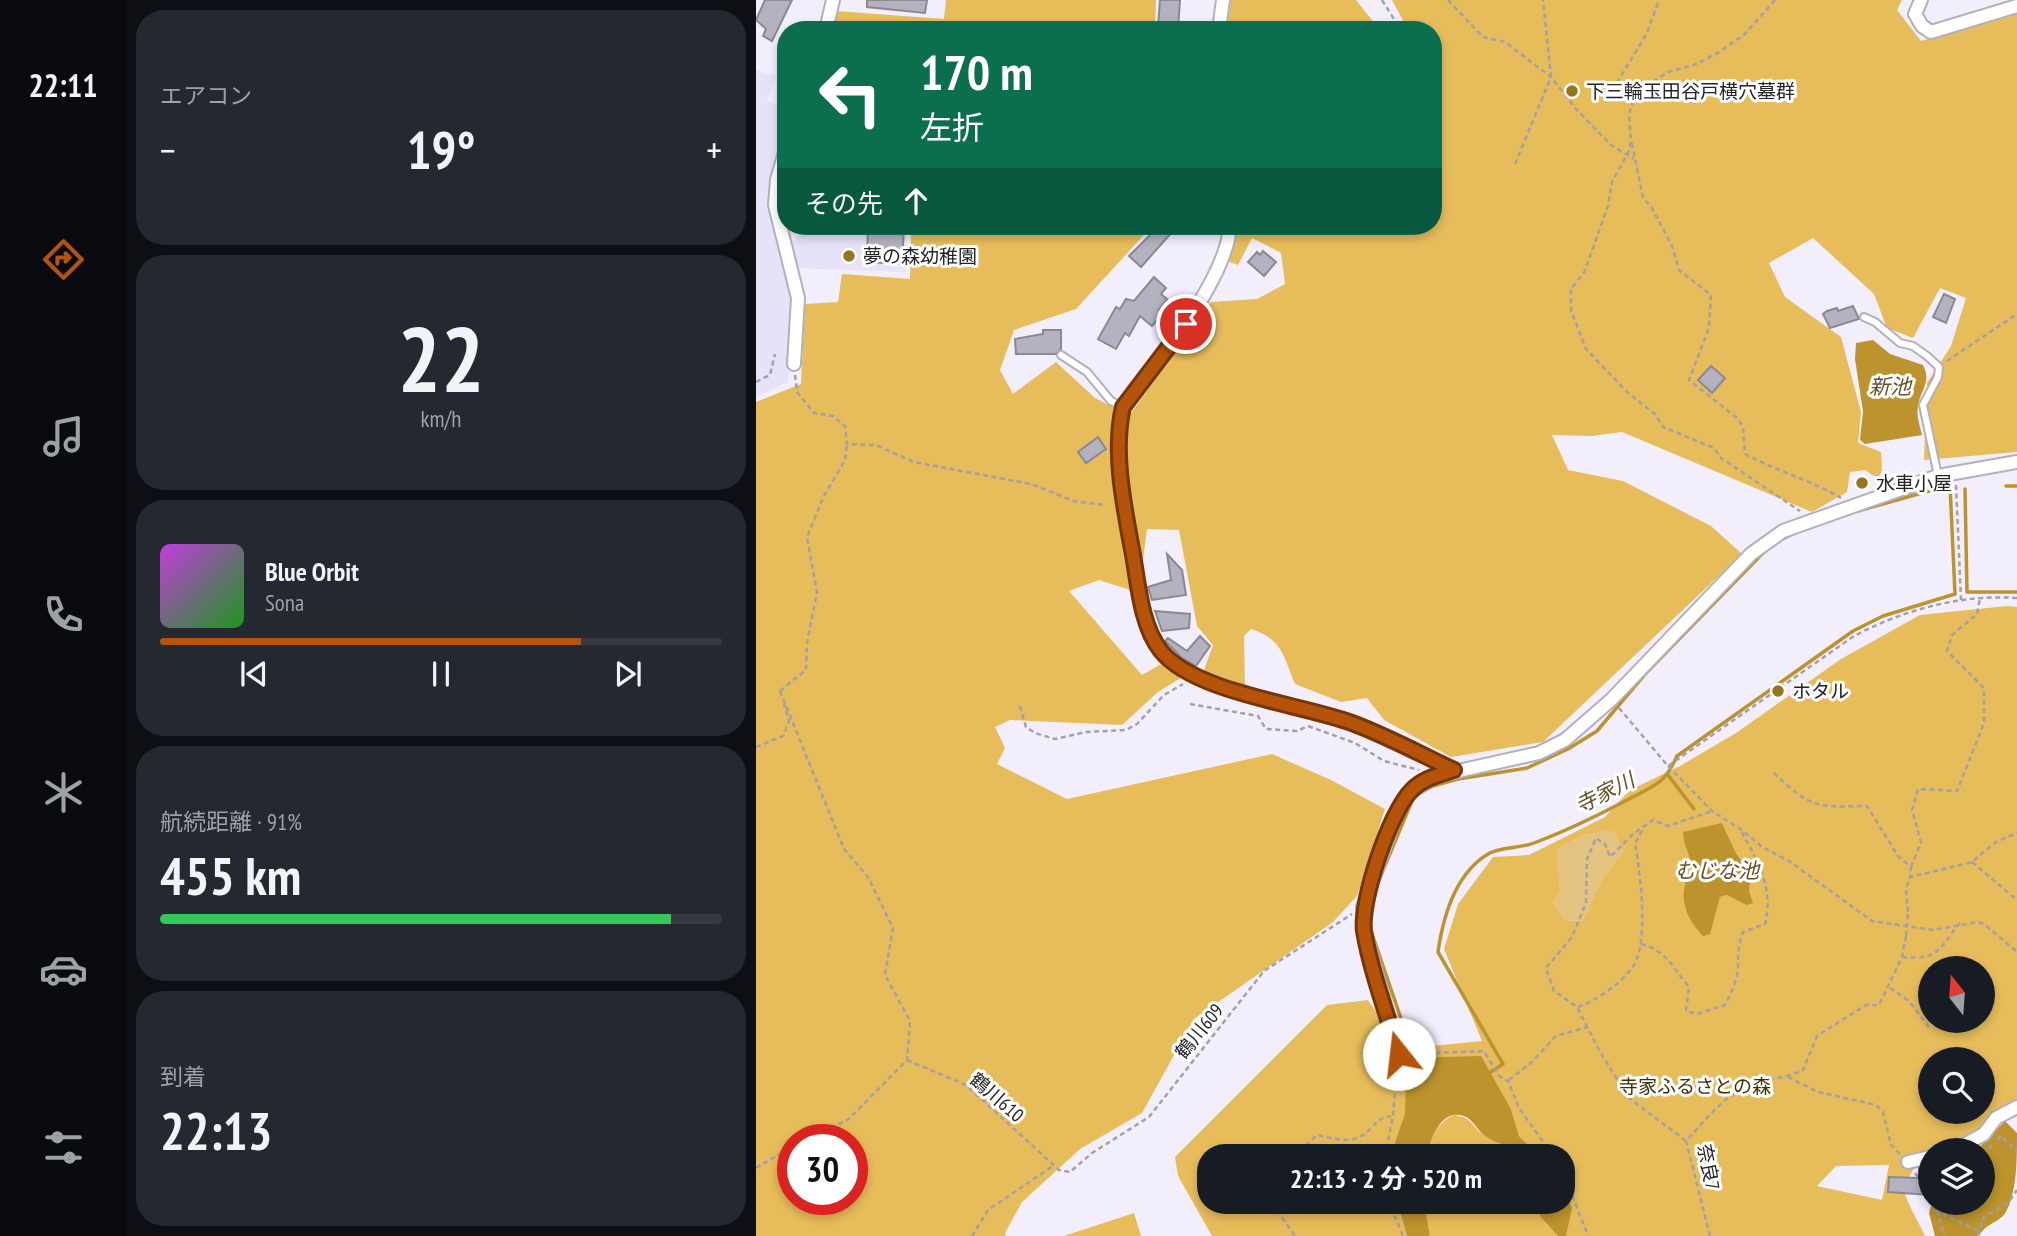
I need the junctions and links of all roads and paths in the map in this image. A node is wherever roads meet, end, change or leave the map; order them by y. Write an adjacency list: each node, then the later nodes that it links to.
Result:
1 (833, 0): 11 (street)
2 (1223, 0): 12 (street)
3 (1382, 0): 10 (path)
4 (1448, 0): 13 (path)
5 (1542, 0): 13 (path)
6 (1659, 0): 14 (path)
7 (1775, 0): 14 (path)
8 (1921, 0): 9 (street)
9 (2017, 6)
10 (1394, 19)
11 (828, 21)
12 (1220, 21)
13 (1551, 77): 16 (path); 17 (path)
14 (1636, 92): 15 (path)
15 (1631, 142): 16 (path); 36 (path)
16 (1635, 160): 35 (path)
17 (1515, 164)
18 (777, 180): 19 (street)
19 (777, 213)
20 (782, 235): 26 (street)
21 (1227, 235): 29 (street)
22 (2017, 314): 27 (path)
23 (1864, 317): 27 (lane)
24 (775, 354): 28 (path)
25 (1061, 355): 29 (lane)
26 (794, 364): 30 (path)
27 (1939, 367): 33 (lane)
28 (756, 382)
29 (1123, 407): 47 (street)
30 (847, 444): 34 (path); 41 (path)
31 (2017, 462): 32 (street)
32 (1956, 472): 33 (street); 39 (path)
33 (1938, 476): 35 (street)
34 (1105, 505)
35 (1853, 505): 36 (street)
36 (1812, 519): 42 (street)
37 (1980, 598): 38 (path); 39 (path); 55 (path)
38 (2017, 598)
39 (1961, 600): 46 (path)
40 (1185, 684): 44 (path)
41 (780, 691): 45 (path); 68 (path)
42 (1612, 699): 46 (path); 47 (street)
43 (1190, 704): 49 (path)
44 (1020, 706)
45 (756, 747)
46 (1668, 766): 50 (path)
47 (1454, 770): 49 (street)
48 (1774, 773): 55 (path)
49 (1436, 776): 58 (street)
50 (1712, 811): 51 (path); 52 (path)
51 (1725, 821): 59 (path); 60 (path)
52 (1643, 829): 60 (path); 64 (path)
53 (2017, 833): 54 (path)
54 (1972, 862): 56 (path); 57 (path)
55 (1911, 867): 56 (path)
56 (1910, 877): 62 (path, bridge)
57 (2017, 900)
58 (1363, 907): 67 (street); 87 (path, 鶴川609)
59 (1961, 923): 61 (path); 62 (path)
60 (1641, 944): 64 (path)
61 (2017, 952)
62 (1902, 957): 63 (path)
63 (1889, 988): 65 (path); 69 (path)
64 (1577, 1007): 66 (path)
65 (1918, 1013)
66 (1588, 1027): 70 (path); 75 (path)
67 (1399, 1054): 70 (path); 72 (path)
68 (907, 1060): 73 (path); 85 (path, 鶴川610)
69 (1788, 1077): 75 (path, 奈良7); 80 (path)
70 (1508, 1081): 79 (path)
71 (2017, 1107): 74 (street)
72 (1393, 1116): 77 (path); 78 (path)
73 (838, 1124)
74 (1977, 1138)
75 (1686, 1141): 99 (path, 奈良7)
76 (1995, 1142): 81 (path)
77 (1307, 1144)
78 (1388, 1144)
79 (1544, 1144)
80 (1891, 1145)
81 (2017, 1151)
82 (777, 1156): 86 (path)
83 (1918, 1160): 84 (street)
84 (1908, 1162)
85 (1054, 1166): 87 (path, 鶴川610); 95 (path)
86 (756, 1168)
87 (1059, 1170)
88 (2017, 1190): 94 (path)
89 (1575, 1203): 98 (path)
90 (1279, 1214): 96 (path)
91 (1394, 1214): 97 (path)
92 (1939, 1215): 100 (path)
93 (1944, 1215): 94 (path)
94 (1979, 1231): 101 (path)
95 (972, 1236)
96 (1295, 1236)
97 (1403, 1236)
98 (1588, 1236)
99 (1710, 1236)
100 (1944, 1236)
101 (1978, 1236)

